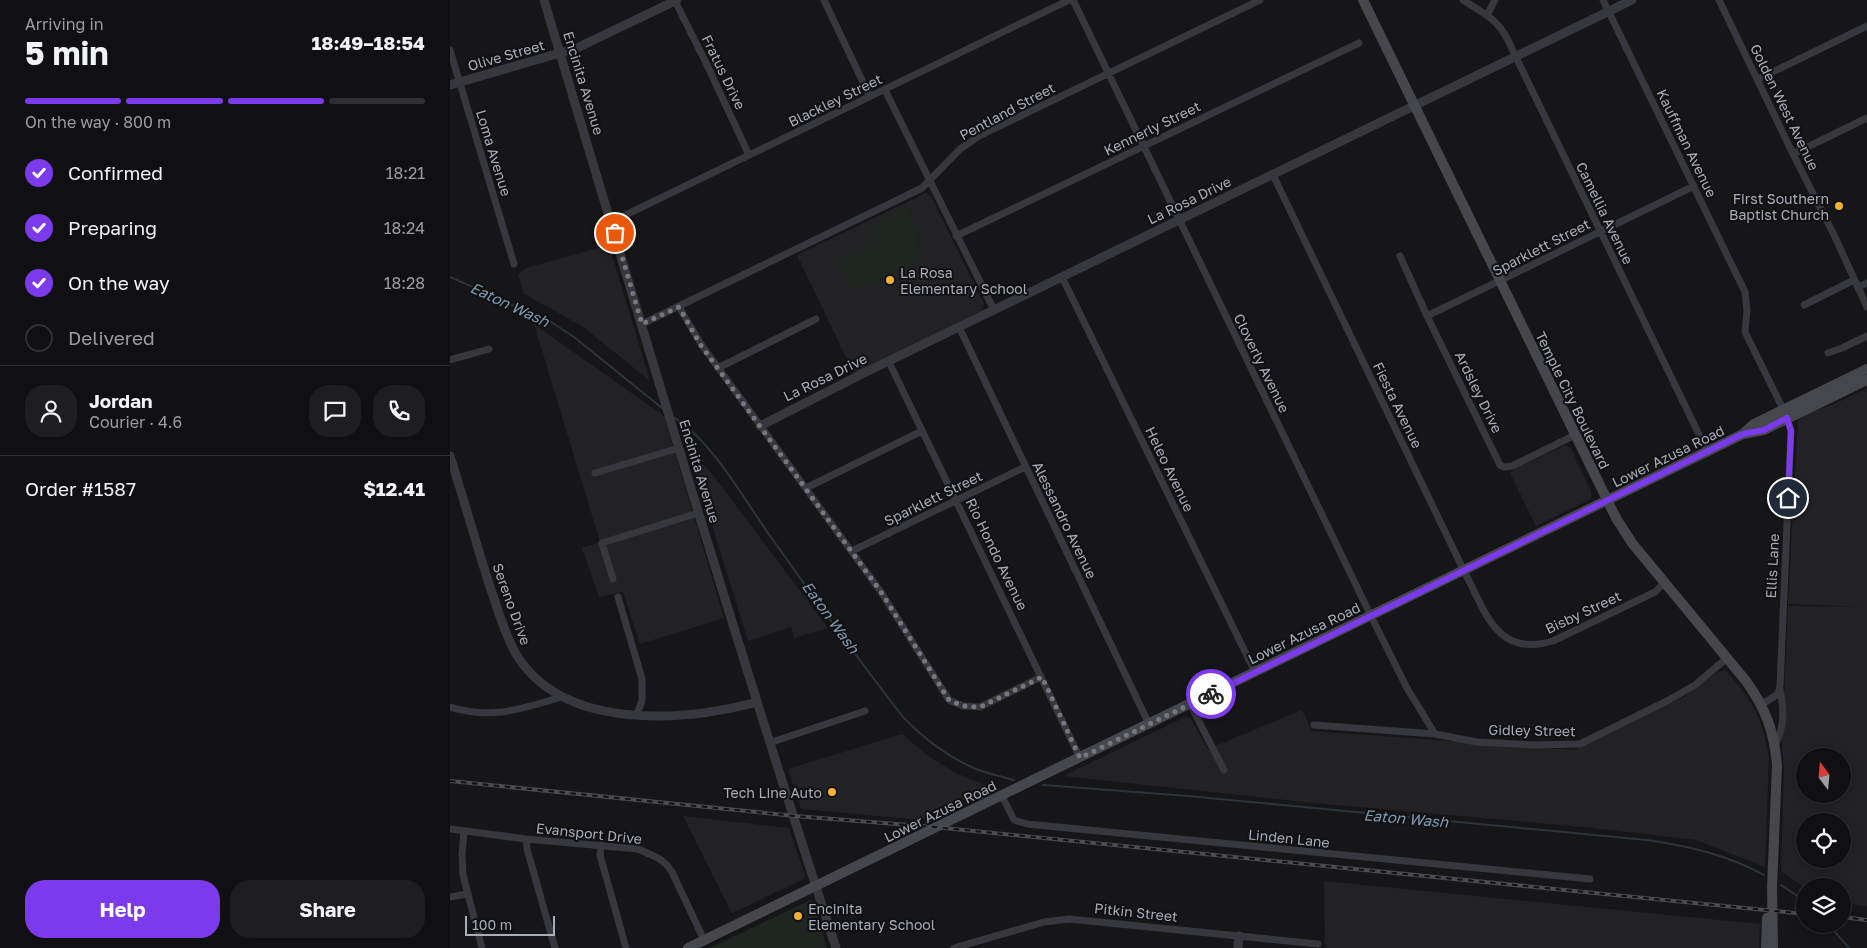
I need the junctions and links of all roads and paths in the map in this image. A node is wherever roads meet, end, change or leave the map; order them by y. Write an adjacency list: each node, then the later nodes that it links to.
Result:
1 (544, 0): 17 (street, Encinita Avenue)
2 (824, 0): 24 (street)
3 (1071, 0): 19 (street, Cloverly Avenue); 23 (street, Blackley Street)
4 (1260, 0): 19 (street, Pentland Street)
5 (1364, 0): 25 (main road, Temple City Boulevard)
6 (1463, 0): 13 (street, Camellia Avenue)
7 (1496, 0): 13 (street)
8 (1603, 0): 12 (street, Kauffman Avenue)
9 (1632, 0): 12 (street, La Rosa Drive)
10 (1719, 0): 20 (street, Golden West Avenue)
11 (676, 1): 17 (street, Olive Street); 29 (street, Fratus Drive)
12 (1608, 11): 18 (street, La Rosa Drive); 32 (street, Kauffman Avenue)
13 (1487, 14): 18 (street, Camellia Avenue)
14 (1867, 26): 20 (street)
15 (1358, 43): 27 (street, Kennerly Street)
16 (450, 50): 21 (street, Loma Avenue)
17 (560, 54): 21 (street, Olive Street); 34 (street, Encinita Avenue)
18 (1516, 57): 25 (street, La Rosa Drive); 35 (street, Camellia Avenue)
19 (1108, 74): 27 (street, Cloverly Avenue); 31 (street, Pentland Street)
20 (1758, 79): 28 (street, Golden West Avenue)
21 (460, 82): 22 (street, Olive Street); 38 (street, Loma Avenue)
22 (450, 85)
23 (886, 90): 24 (street, Blackley Street); 31 (street)
24 (870, 97): 29 (street, Blackley Street)
25 (1415, 105): 30 (street, La Rosa Drive); 40 (main road, Temple City Boulevard)
26 (1867, 118): 28 (street)
27 (1144, 146): 33 (street, Cloverly Avenue); 36 (street, Kennerly Street)
28 (1793, 154): 42 (street, Golden West Avenue)
29 (750, 155): 34 (street, Blackley Street)
30 (1273, 175): 33 (street, La Rosa Drive); 74 (street, Fiesta Avenue)
31 (930, 182): 36 (street); 44 (street, Pentland Street)
32 (1694, 186): 35 (street, Sparklett Street); 59 (street, Kauffman Avenue)
33 (1179, 220): 39 (street, La Rosa Drive); 78 (street, Cloverly Avenue)
34 (612, 222): 49 (street, Encinita Avenue)
35 (1600, 231): 40 (street, Sparklett Street); 65 (street, Camellia Avenue)
36 (956, 236): 46 (street)
37 (1400, 256): 47 (street, Ardsley Drive)
38 (514, 264)
39 (1062, 277): 46 (street, La Rosa Drive); 81 (street, Heleo Avenue)
40 (1499, 281): 47 (street, Sparklett Street); 63 (main road, Temple City Boulevard)
41 (1867, 283): 42 (street)
42 (1856, 284): 43 (street); 45 (street, Golden West Avenue)
43 (1804, 305)
44 (679, 307): 49 (street, Pentland Street); 56 (street)
45 (1867, 307)
46 (994, 310): 50 (street, La Rosa Drive)
47 (1427, 316): 63 (street, Ardsley Drive)
48 (816, 319): 56 (street)
49 (642, 324): 64 (street, Encinita Avenue)
50 (959, 327): 55 (street, La Rosa Drive); 67 (street, Alessandro Avenue)
51 (1867, 336): 53 (street)
52 (489, 348): 54 (street)
53 (1828, 353)
54 (450, 360)
55 (889, 362): 60 (street, La Rosa Drive); 61 (street, Rio Hondo Avenue)
56 (718, 368): 60 (street)
57 (1867, 368): 59 (main road, Lower Azusa Road)
58 (1867, 380): 59 (main road, Lower Azusa Road)
59 (1785, 414): 62 (main road, Lower Azusa Road); 62 (main road, Lower Azusa Road); 83 (street, Ellis Lane)
60 (760, 426): 69 (street)
61 (922, 431): 69 (street); 70 (street, Rio Hondo Avenue)
62 (1743, 434): 65 (main road, Lower Azusa Road)
63 (1575, 435): 71 (main road, Temple City Boulevard)
64 (679, 448): 68 (street); 72 (street, Encinita Avenue)
65 (1708, 452): 71 (main road, Lower Azusa Road)
66 (450, 456): 84 (street, Sereno Drive)
67 (1025, 467): 70 (street, Sparklett Street); 91 (street, Alessandro Avenue)
68 (595, 473)
69 (806, 488): 73 (street)
70 (955, 501): 73 (street, Sparklett Street); 82 (street, Rio Hondo Avenue)
71 (1607, 501): 74 (main road, Lower Azusa Road); 76 (main road, Temple City Boulevard)
72 (698, 513): 75 (street); 85 (street, Encinita Avenue)
73 (852, 551): 82 (street)
74 (1464, 571): 78 (main road, Lower Azusa Road); 79 (street, Fiesta Avenue)
75 (613, 579)
76 (1664, 583): 79 (street, Bisby Street); 80 (main road, Temple City Boulevard)
77 (618, 597): 90 (street)
78 (1371, 616): 81 (main road, Lower Azusa Road); 93 (street, Cloverly Avenue)
79 (1508, 640)
80 (1727, 658): 87 (main road, Temple City Boulevard); 93 (street, Gidley Street)
81 (1255, 672): 86 (main road, Lower Azusa Road)
82 (1042, 677): 96 (street, Rio Hondo Avenue)
83 (1780, 686): 87 (street); 95 (street, Ellis Lane)
84 (562, 697): 88 (street); 90 (street, Sereno Drive)
85 (756, 702): 90 (street, Sereno Drive); 94 (street, Encinita Avenue)
86 (1190, 704): 91 (main road, Lower Azusa Road); 97 (street)
87 (1761, 705): 95 (main road, Temple City Boulevard)
88 (450, 707)
89 (865, 710): 94 (street)
90 (637, 714)
91 (1149, 724): 96 (main road, Lower Azusa Road)
92 (1314, 724): 93 (street, Gidley Street)
93 (1435, 734)
94 (769, 743): 104 (street, Encinita Avenue)
95 (1775, 746): 107 (main road, Temple City Boulevard)
96 (1080, 758): 98 (main road, Lower Azusa Road)
97 (1224, 770)
98 (1002, 796): 103 (street, Linden Lane); 104 (main road, Lower Azusa Road)
99 (450, 829): 100 (street, Evansport Drive)
100 (464, 831): 101 (street, Evansport Drive); 105 (street)
101 (526, 839): 102 (street, Evansport Drive); 112 (street)
102 (601, 845): 109 (street, Evansport Drive); 113 (street)
103 (1590, 880)
104 (816, 886): 109 (main road, Lower Azusa Road); 115 (street, Encinita Avenue)
105 (467, 894): 106 (street); 111 (street)
106 (450, 897)
107 (1772, 911): 118 (main road, Temple City Boulevard); 119 (main road, Temple City Boulevard)
108 (1239, 936): 110 (street, Pitkin Street); 116 (street, Pitkin Street); 117 (street)
109 (704, 940): 114 (main road, Lower Azusa Road)
110 (1318, 944)
111 (482, 948)
112 (555, 948)
113 (626, 948)
114 (688, 948)
115 (836, 948)
116 (954, 948)
117 (1238, 948)
118 (1766, 948)
119 (1773, 948)

